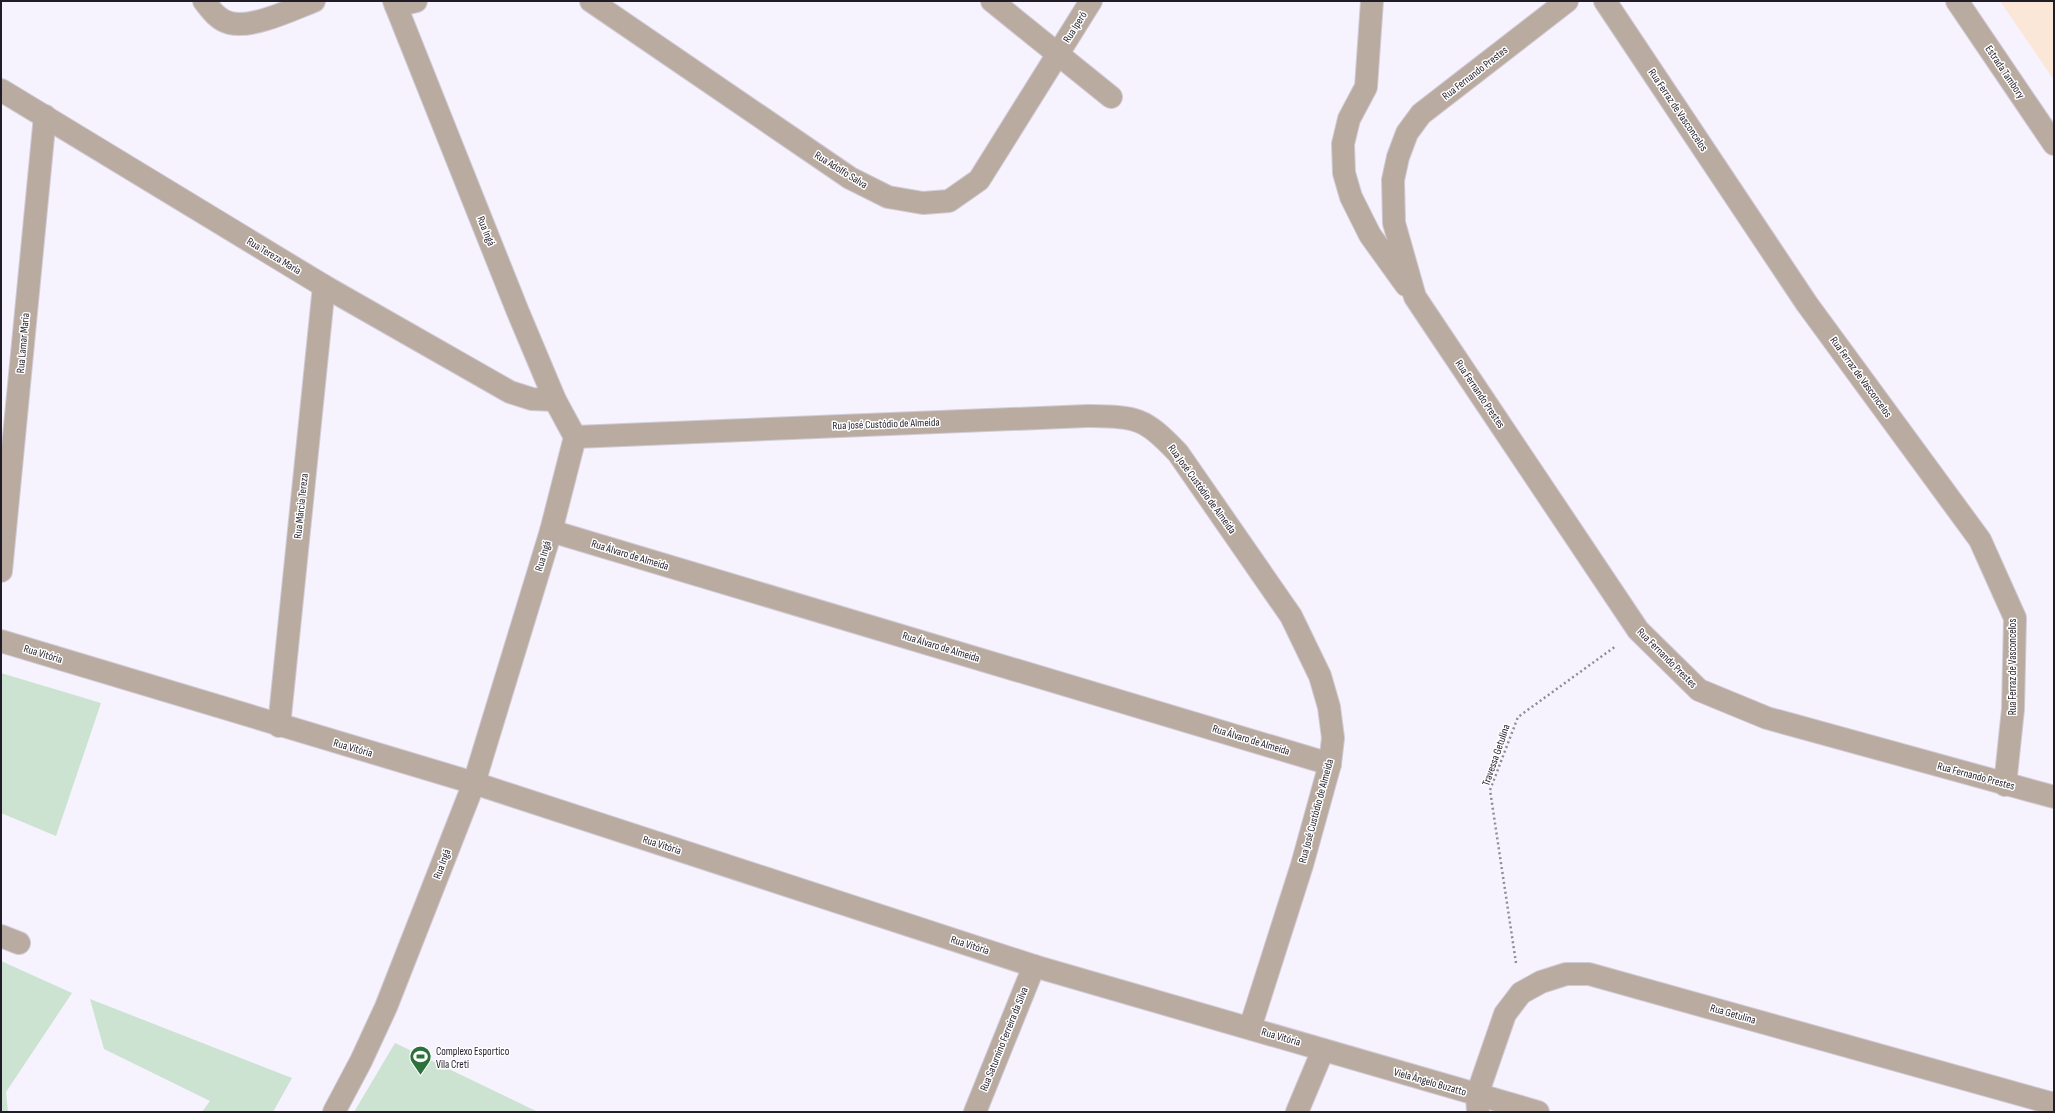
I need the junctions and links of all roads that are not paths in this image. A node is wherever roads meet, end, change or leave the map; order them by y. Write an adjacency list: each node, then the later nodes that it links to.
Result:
1 (204, 1): 2 (street)
2 (314, 1)
3 (591, 1): 11 (street, Rua Adolfo Salva)
4 (992, 1): 11 (street)
5 (1091, 1): 11 (street, Rua Iperó)
6 (1372, 1): 17 (street, Rua Fernando Prestes)
7 (1567, 1): 17 (street, Rua Fernando Prestes)
8 (1605, 1): 26 (street, Rua Ferraz de Vasconcelos)
9 (1957, 1): 15 (street, Estrada Tambory)
10 (402, 3): 18 (street, Rua Ingá)
11 (1058, 53): 13 (street)
12 (1, 90): 14 (street, Rua Tereza Maria)
13 (1111, 97)
14 (44, 116): 16 (street, Rua Tereza Maria); 21 (street, Rua Lamar Maria)
15 (2054, 144)
16 (324, 286): 18 (street, Rua Tereza Maria); 23 (street, Rua Márcia Tereza)
17 (1416, 297): 26 (street, Rua Fernando Prestes)
18 (555, 400): 19 (street, Rua Ingá)
19 (575, 437): 20 (street, Rua Ingá); 24 (street, Rua José Custódio de Almeida)
20 (551, 531): 24 (street, Rua Álvaro de Almeida); 25 (street, Rua Ingá)
21 (1, 570)
22 (1, 641): 23 (street, Rua Vitória)
23 (279, 726): 25 (street, Rua Vitória)
24 (1330, 764): 29 (street, Rua José Custódio de Almeida)
25 (474, 783): 28 (street, Rua Vitória); 33 (street, Rua Ingá)
26 (2005, 785): 27 (street, Rua Fernando Prestes)
27 (2054, 798)
28 (1034, 966): 29 (street, Rua Vitória); 34 (street, Rua Saturnino Ferreira da Silva)
29 (1250, 1028): 30 (street, Rua Vitória)
30 (1323, 1050): 31 (street, Viela Ângelo Buzatto); 35 (street)
31 (1477, 1104): 32 (street, Rua Getulina); 36 (street, Viela Ângelo Buzatto)
32 (2054, 1104)
33 (334, 1112)
34 (974, 1112)
35 (1297, 1112)
36 (1538, 1112)

